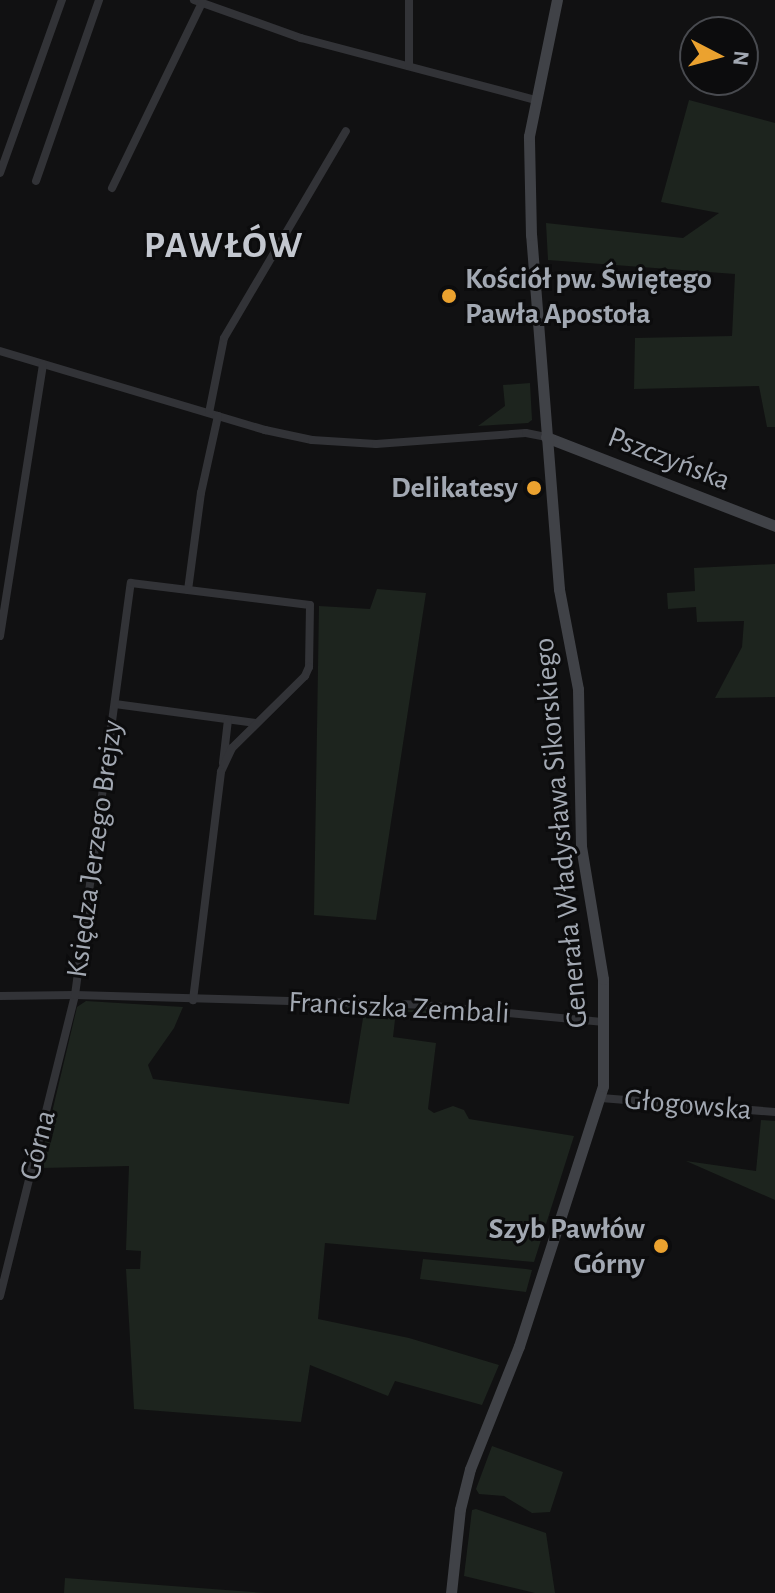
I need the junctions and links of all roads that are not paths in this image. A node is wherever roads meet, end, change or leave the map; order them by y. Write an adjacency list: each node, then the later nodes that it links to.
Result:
1 (62, 0): 9 (street)
2 (99, 0): 10 (street)
3 (409, 0): 6 (street)
4 (557, 0): 7 (street, Generała Władysława Sikorskiego)
5 (198, 1): 6 (street); 11 (street)
6 (409, 66): 7 (street)
7 (535, 100): 15 (street, Generała Władysława Sikorskiego)
8 (346, 131): 14 (street)
9 (0, 173)
10 (36, 181)
11 (112, 188)
12 (0, 351): 13 (street)
13 (43, 364): 14 (street); 18 (street)
14 (213, 415): 15 (street); 17 (street)
15 (546, 437): 16 (street, Pszczyńska); 26 (street, Generała Władysława Sikorskiego)
16 (775, 526)
17 (188, 590): 19 (street, Księdza Jerzego Brejzy); 21 (street, Księdza Jerzego Brejzy)
18 (0, 636)
19 (115, 704): 20 (street, Księdza Jerzego Brejzy); 23 (street, Księdza Jerzego Brejzy)
20 (228, 720): 21 (street, Księdza Jerzego Brejzy); 22 (street)
21 (256, 723): 22 (street)
22 (221, 772): 25 (street)
23 (75, 995): 24 (street, Franciszka Zembali); 25 (street, Franciszka Zembali); 29 (street, Górna)
24 (0, 996)
25 (193, 1000): 26 (street, Franciszka Zembali)
26 (604, 1022): 27 (street, Generała Władysława Sikorskiego)
27 (601, 1098): 28 (street, Głogowska); 30 (street, Generała Władysława Sikorskiego)
28 (775, 1112)
29 (0, 1296)
30 (451, 1593)

